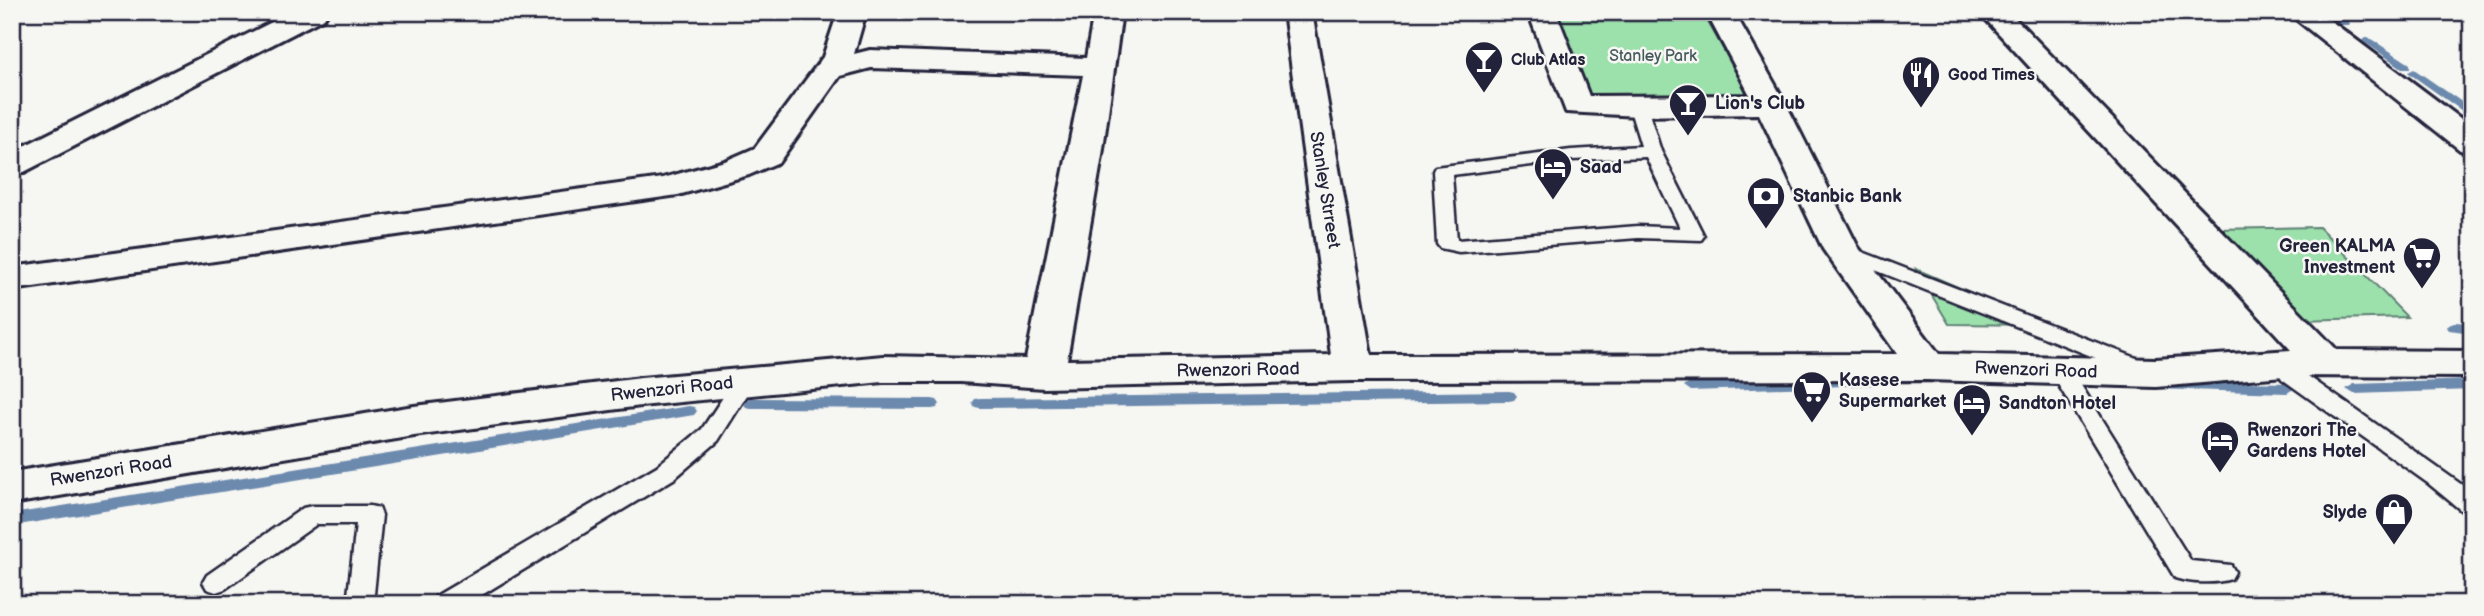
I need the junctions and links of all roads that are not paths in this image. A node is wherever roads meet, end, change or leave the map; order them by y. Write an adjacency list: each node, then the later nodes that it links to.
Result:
1 (314, 12): 15 (street)
2 (852, 12): 9 (street)
3 (1108, 12): 10 (street)
4 (1298, 12): 22 (street, Stanley Strreet)
5 (1542, 12): 12 (street)
6 (1720, 12): 11 (street)
7 (1993, 12): 20 (street)
8 (2301, 12): 13 (street)
9 (846, 59): 10 (street); 17 (street)
10 (1099, 67): 25 (street)
11 (1770, 104): 12 (street); 16 (street)
12 (1638, 107): 14 (lane)
13 (2472, 143)
14 (1652, 151): 14 (lane)
15 (12, 165)
16 (1841, 249): 21 (street); 24 (lane)
17 (12, 279)
18 (2284, 363): 20 (street, Rwenzori Road); 24 (street, Rwenzori Road); 28 (lane)
19 (2472, 364): 20 (street, Rwenzori Road)
20 (2328, 365)
21 (1927, 367): 22 (street, Rwenzori Road); 23 (street, Rwenzori Road)
22 (1353, 368): 25 (street, Rwenzori Road)
23 (2061, 371): 24 (street, Rwenzori Road); 29 (lane)
24 (2156, 373)
25 (1044, 374): 26 (street, Rwenzori Road)
26 (745, 381): 27 (street, Rwenzori Road); 32 (lane)
27 (12, 488)
28 (2472, 506)
29 (2222, 572)
30 (216, 582): 31 (lane)
31 (360, 604)
32 (445, 604)

